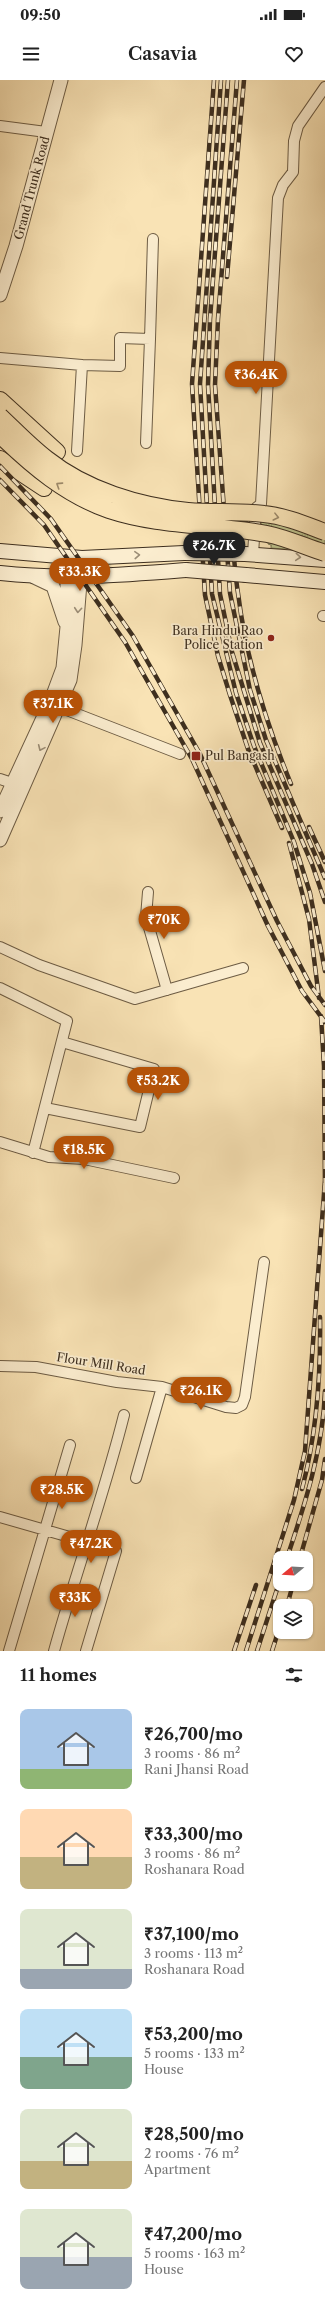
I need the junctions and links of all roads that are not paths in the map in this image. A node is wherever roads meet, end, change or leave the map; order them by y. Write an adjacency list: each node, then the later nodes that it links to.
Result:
1 (61, 80): 4 (street, Grand Trunk Road)
2 (325, 86): 21 (street)
3 (0, 126): 4 (street)
4 (46, 132): 6 (street, Grand Trunk Road)
5 (153, 239): 7 (street)
6 (0, 295)
7 (150, 339): 9 (street); 13 (street)
8 (0, 358): 9 (street)
9 (82, 365): 14 (street)
10 (0, 400): 16 (main road)
11 (0, 416): 16 (main road, bridge)
12 (0, 435): 17 (main road, one-way to 12, bridge)
13 (146, 443)
14 (77, 452)
15 (0, 459): 17 (main road)
16 (221, 512): 18 (main road, one-way to 18, bridge)
17 (214, 528): 20 (main road, bridge)
18 (325, 532)
19 (0, 551): 22 (main road)
20 (325, 553)
21 (249, 554): 23 (main road, one-way to 21, bridge); 24 (main road, one-way to 24)
22 (67, 557): 23 (main road); 27 (street)
23 (82, 558): 27 (street)
24 (325, 560)
25 (0, 573): 26 (main road)
26 (34, 577): 27 (main road); 29 (street)
27 (75, 578): 28 (main road, bridge); 29 (street); 30 (street, one-way to 30)
28 (325, 582)
29 (67, 627): 32 (street)
30 (59, 707): 31 (street); 34 (street, one-way to 34)
31 (180, 754)
32 (6, 781): 33 (street)
33 (0, 811)
34 (0, 840)
35 (148, 892): 39 (street)
36 (0, 947): 39 (street)
37 (244, 968): 39 (street)
38 (0, 988): 40 (street)
39 (167, 990)
40 (62, 1042): 41 (street); 41 (street)
41 (45, 1108): 43 (street)
42 (0, 1142): 43 (street)
43 (33, 1153): 44 (street)
44 (174, 1178)
45 (264, 1262): 47 (street, Flour Mill Road)
46 (0, 1366): 47 (street, Flour Mill Road)
47 (162, 1387): 50 (street)
48 (124, 1416): 53 (street)
49 (70, 1445): 52 (street)
50 (136, 1478)
51 (0, 1517): 52 (street)
52 (44, 1530): 53 (street); 55 (street)
53 (87, 1542): 56 (street)
54 (116, 1551): 57 (street)
55 (9, 1651)
56 (54, 1651)
57 (86, 1651)

